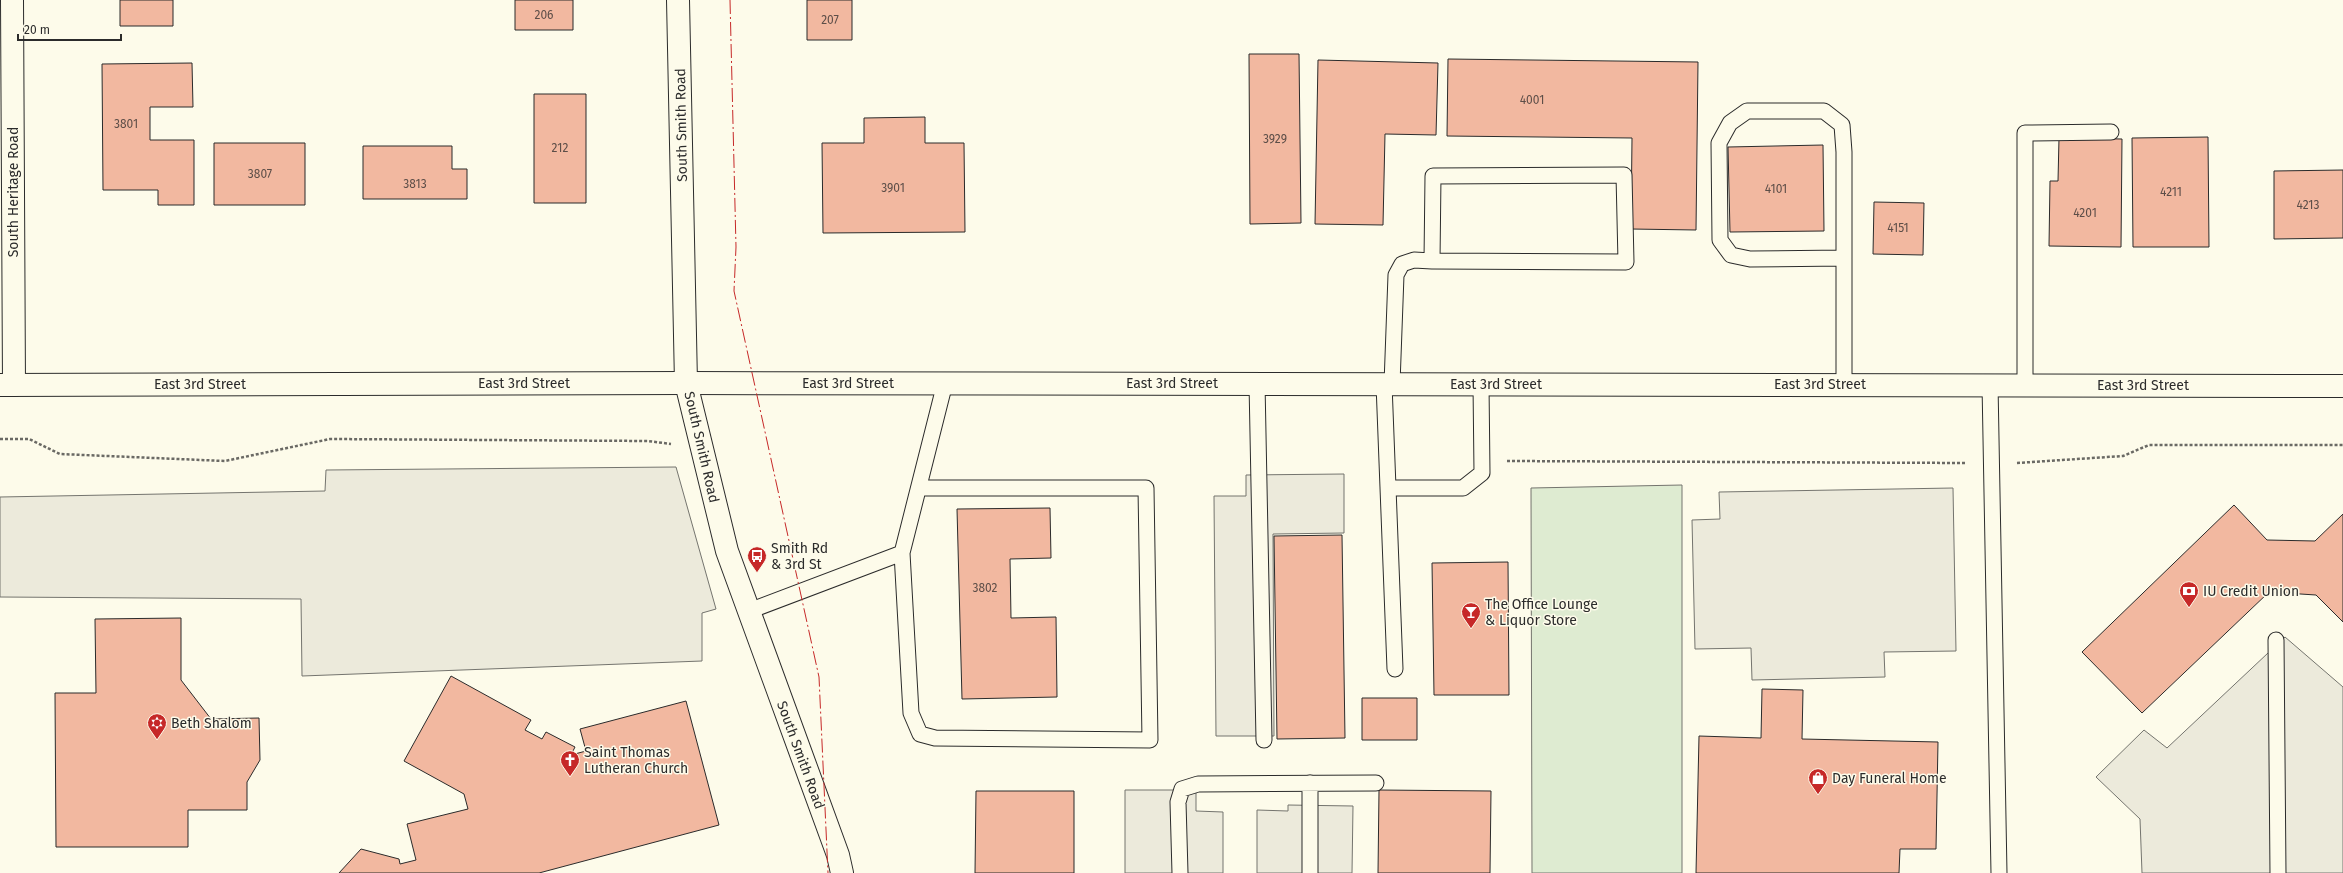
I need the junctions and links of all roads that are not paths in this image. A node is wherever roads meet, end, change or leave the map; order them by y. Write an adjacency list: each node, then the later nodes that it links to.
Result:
1 (12, 0): 14 (main road, South Heritage Road)
2 (678, 0): 6 (main road, South Smith Road)
3 (2111, 132): 13 (lane)
4 (1844, 258): 4 (lane); 11 (lane)
5 (1432, 261): 5 (lane); 9 (lane)
6 (686, 383): 7 (main road, East 3rd Street); 14 (main road, East 3rd Street); 19 (main road, South Smith Road)
7 (945, 383): 8 (main road, East 3rd Street); 16 (lane)
8 (1257, 383): 9 (main road, East 3rd Street); 22 (lane)
9 (1388, 384): 10 (main road, East 3rd Street); 17 (lane)
10 (1481, 384): 11 (main road, East 3rd Street); 17 (lane)
11 (1844, 384): 12 (main road, East 3rd Street)
12 (1990, 384): 13 (main road, East 3rd Street); 28 (lane)
13 (2025, 384): 15 (main road, East 3rd Street)
14 (7, 385)
15 (2343, 386)
16 (919, 488): 18 (lane); 18 (lane)
17 (1388, 488): 21 (lane)
18 (902, 554): 19 (lane)
19 (749, 611): 25 (main road, South Smith Road)
20 (2276, 640): 29 (lane)
21 (1395, 669)
22 (1264, 740)
23 (1310, 783): 24 (lane); 26 (lane); 27 (lane)
24 (1376, 783)
25 (842, 873)
26 (1180, 873)
27 (1310, 873)
28 (1999, 873)
29 (2278, 873)

